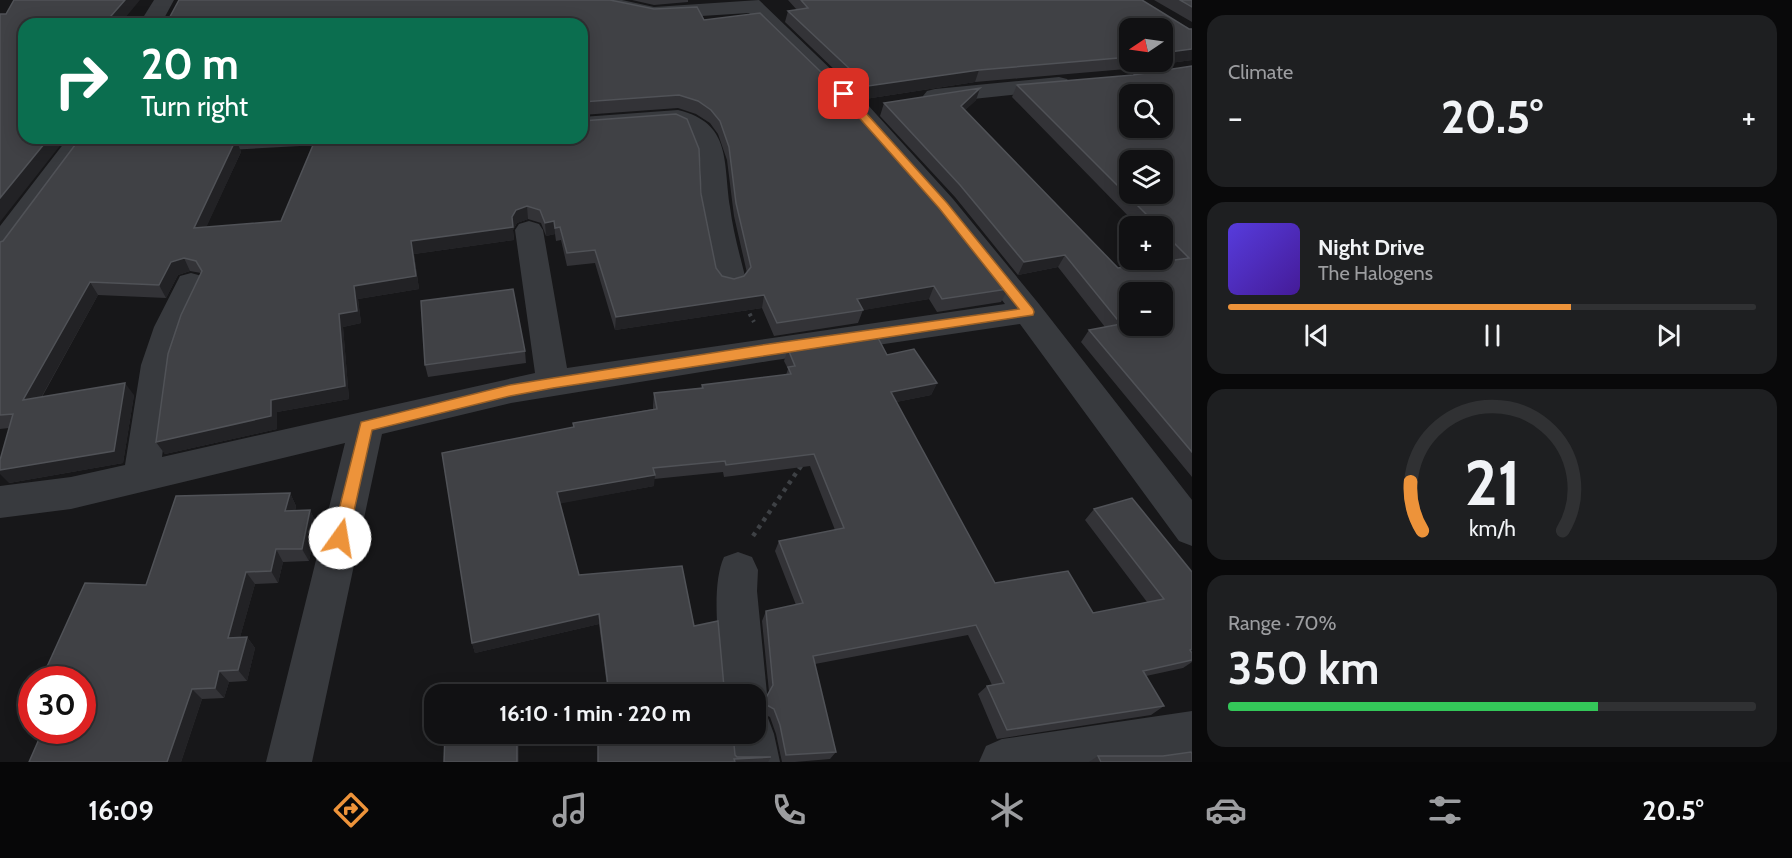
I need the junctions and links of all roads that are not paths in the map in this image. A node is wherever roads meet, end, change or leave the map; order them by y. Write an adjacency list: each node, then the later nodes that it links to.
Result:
1 (164, 0): 4 (street)
2 (566, 0): 3 (street)
3 (751, 4): 13 (street)
4 (154, 18)
5 (1078, 82): 6 (street)
6 (910, 100)
7 (588, 124): 11 (street)
8 (84, 144): 10 (street)
9 (529, 230): 14 (street)
10 (0, 246)
11 (731, 280)
12 (191, 283): 16 (street)
13 (1028, 312): 14 (street); 18 (street)
14 (553, 383): 15 (street)
15 (366, 426): 16 (street); 23 (street)
16 (141, 477): 17 (street)
17 (0, 502)
18 (1189, 521)
19 (738, 570): 20 (street)
20 (744, 684)
21 (1192, 733): 25 (street)
22 (754, 744): 24 (street)
23 (289, 762)
24 (757, 762)
25 (1002, 762)

